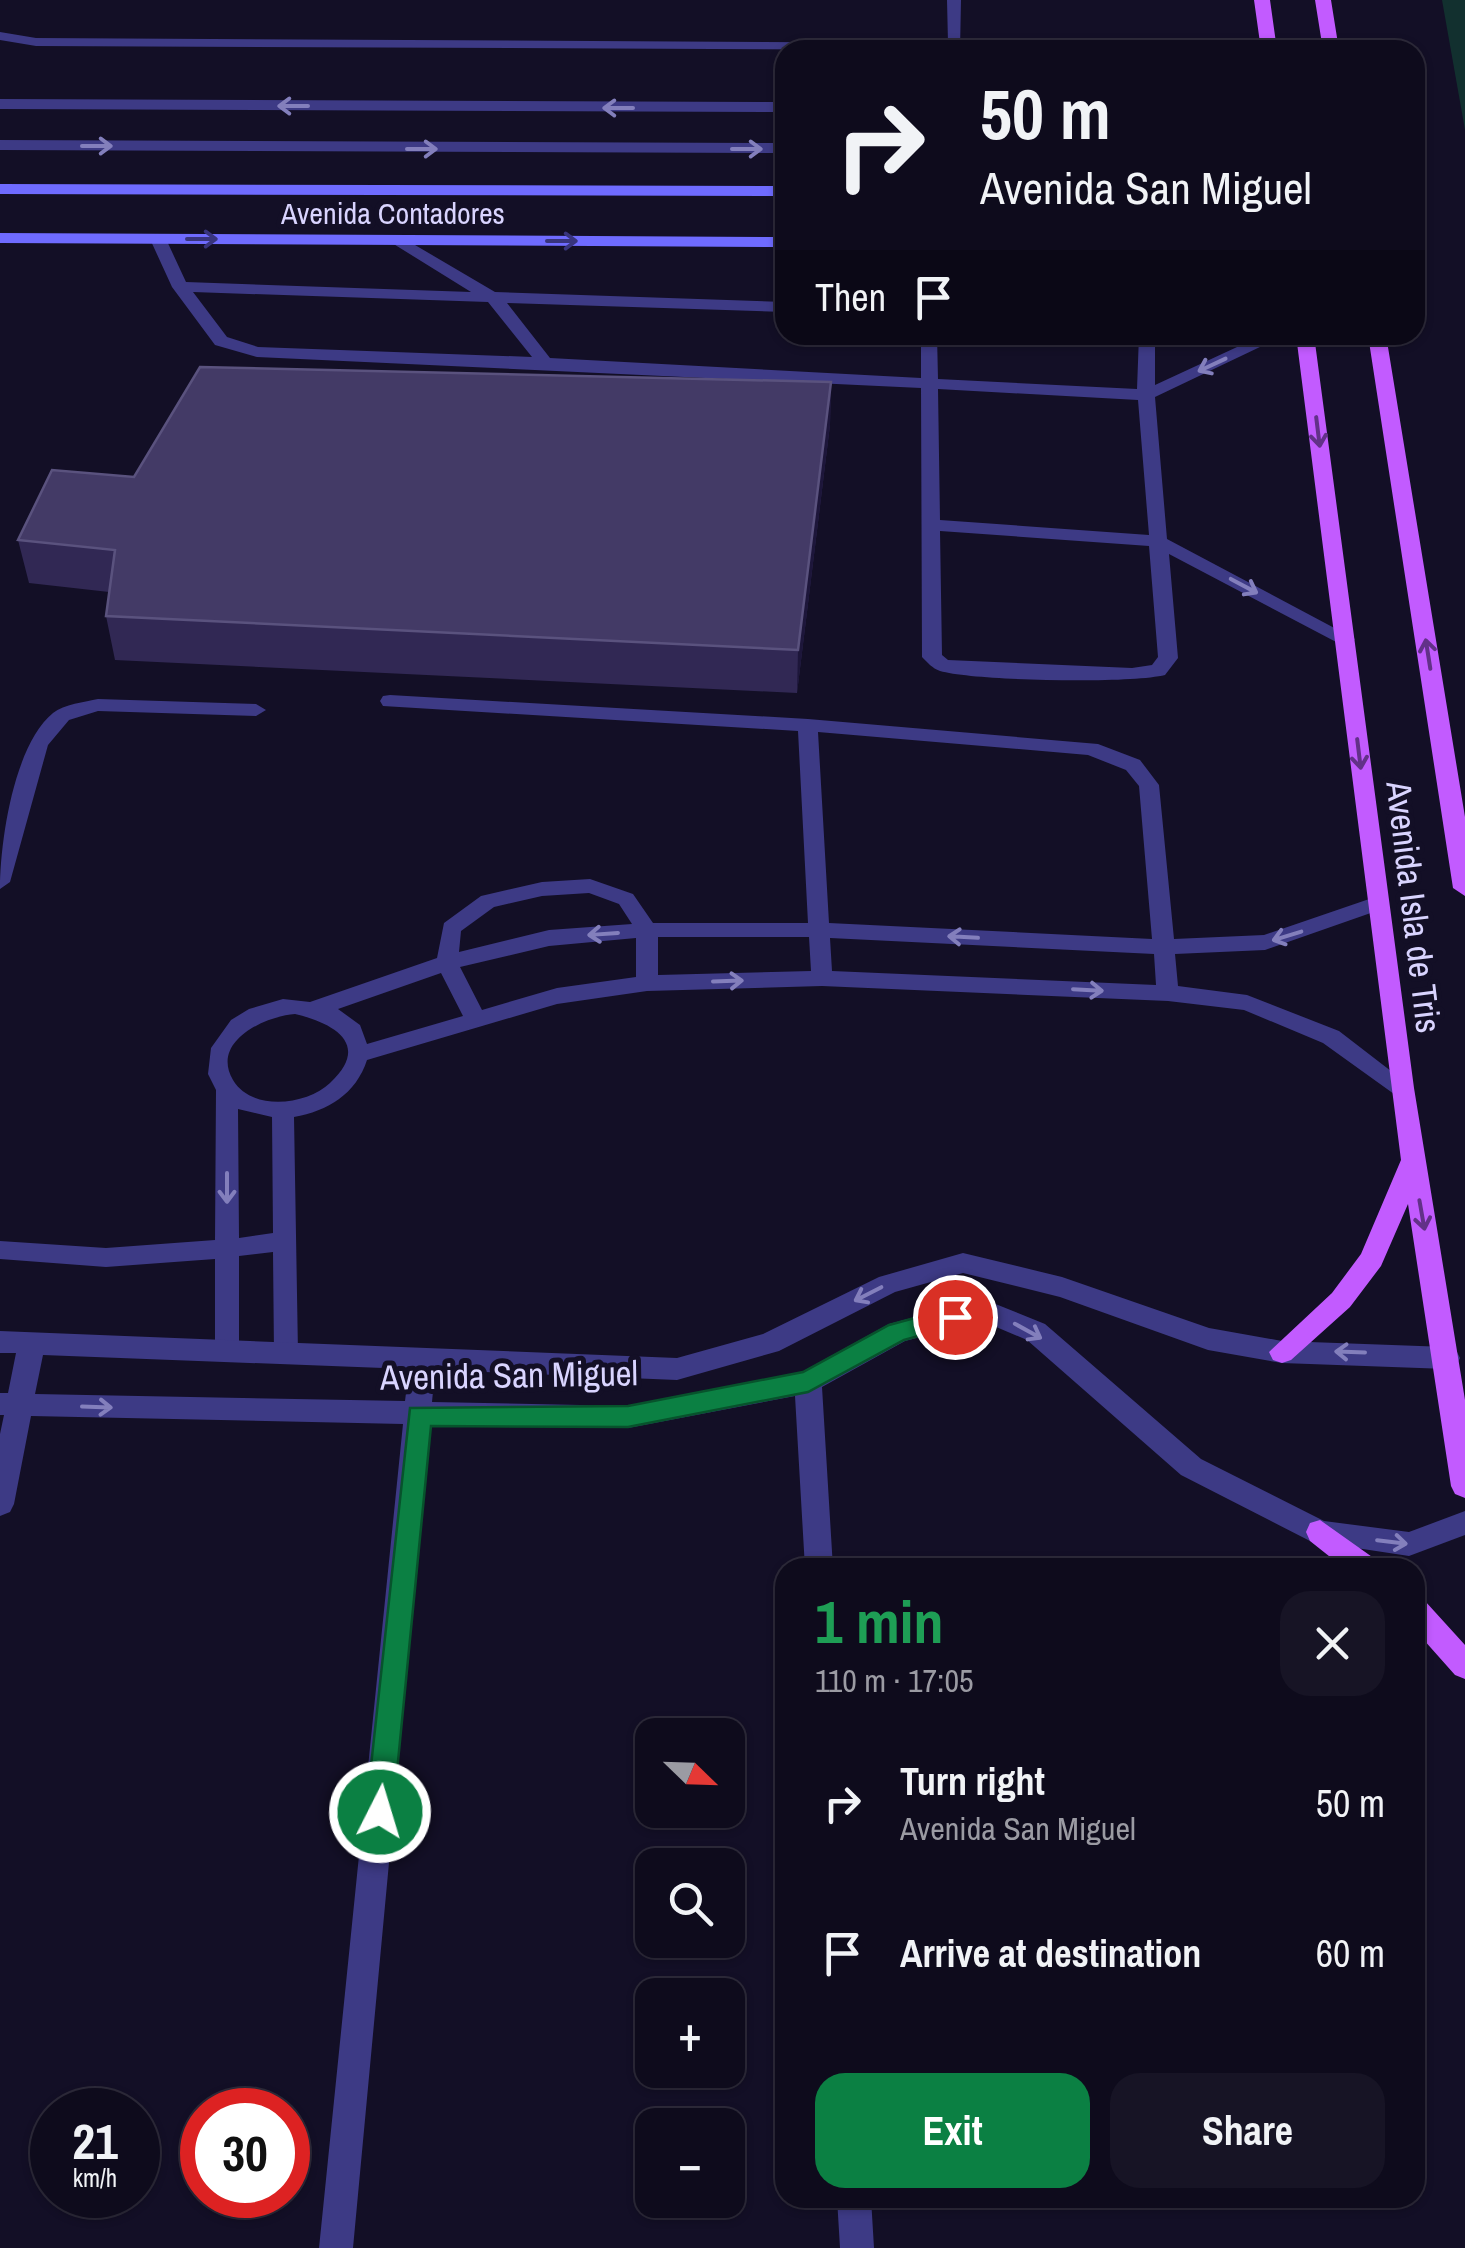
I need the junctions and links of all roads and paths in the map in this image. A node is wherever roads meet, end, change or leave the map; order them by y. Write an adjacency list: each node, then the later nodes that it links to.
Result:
1 (954, 0): 5 (lane)
2 (1262, 0): 6 (main road)
3 (1323, 0): 7 (main road)
4 (0, 36): 8 (lane)
5 (956, 40)
6 (1268, 40)
7 (1329, 40)
8 (775, 46)
9 (0, 104): 11 (lane)
10 (775, 109): 12 (lane, one-way to 12)
11 (67, 125): 12 (lane, one-way to 12); 12 (lane, one-way to 11); 13 (lane)
12 (580, 129): 14 (lane, one-way to 14)
13 (0, 145)
14 (775, 147)
15 (0, 189): 16 (main road, Avenida Contadores)
16 (775, 191)
17 (0, 238): 18 (main road, Avenida Contadores)
18 (158, 239): 19 (main road, Avenida Contadores, one-way to 19); 21 (lane)
19 (398, 240): 20 (main road, Avenida Contadores, one-way to 20); 22 (lane)
20 (775, 242)
21 (180, 287): 22 (lane); 29 (lane)
22 (496, 300): 23 (lane); 29 (lane)
23 (775, 307)
24 (930, 345): 30 (lane)
25 (1147, 345): 31 (lane)
26 (1255, 345): 31 (lane, one-way to 31)
27 (1307, 345): 34 (main road, Avenida Isla de Tris, one-way to 34)
28 (1379, 345): 39 (main road, Avenida Isla de Tris, one-way to 28)
29 (545, 363): 30 (lane)
30 (930, 384): 31 (lane); 32 (lane)
31 (1146, 395): 33 (lane)
32 (930, 525): 33 (lane); 33 (lane)
33 (1158, 540): 34 (lane, one-way to 34)
34 (1345, 639): 40 (main road, Avenida Isla de Tris, one-way to 40)
35 (390, 700): 37 (lane)
36 (256, 710): 38 (lane)
37 (808, 724): 42 (lane); 43 (lane)
38 (0, 882)
39 (1465, 888)
40 (1378, 903): 43 (lane, one-way to 43); 51 (main road, Avenida Isla de Tris)
41 (646, 930): 42 (lane); 44 (lane, one-way to 44); 44 (lane); 46 (lane)
42 (818, 930): 43 (lane, one-way to 42); 45 (lane)
43 (1165, 947): 47 (lane)
44 (447, 963): 48 (lane); 49 (lane)
45 (822, 978): 46 (lane, one-way to 45); 47 (lane, one-way to 47)
46 (647, 983): 49 (lane)
47 (1168, 993): 51 (lane)
48 (316, 1008): 50 (lane); 52 (lane)
49 (476, 1019): 50 (lane)
50 (360, 1054): 53 (lane)
51 (1402, 1088): 54 (main road, Avenida Isla de Tris)
52 (227, 1090): 53 (lane); 56 (lane, one-way to 56)
53 (283, 1111): 55 (lane)
54 (1412, 1162): 61 (main road); 64 (main road, Avenida Isla de Tris, one-way to 64)
55 (284, 1242): 56 (lane); 62 (lane)
56 (226, 1249): 57 (lane); 60 (lane)
57 (0, 1250)
58 (0, 1342): 59 (street, Avenida San Miguel)
59 (32, 1342): 60 (street, Avenida San Miguel); 66 (street)
60 (227, 1351): 62 (street, Avenida San Miguel)
61 (1282, 1352): 63 (street, Avenida San Miguel, one-way to 63); 64 (street, Avenida San Miguel, one-way to 61)
62 (286, 1353): 63 (street, Avenida San Miguel)
63 (423, 1360): 67 (street)
64 (1456, 1360): 68 (main road, Avenida Isla de Tris)
65 (808, 1382): 67 (street, Avenida San Miguel); 71 (street, Avenida San Miguel, one-way to 71); 72 (street)
66 (10, 1405): 67 (street, Avenida San Miguel, one-way to 67); 69 (street)
67 (419, 1416): 77 (street)
68 (1465, 1486)
69 (0, 1504)
70 (1465, 1524): 71 (street, Avenida San Miguel, one-way to 70)
71 (1320, 1532): 73 (main road)
72 (817, 1558)
73 (1352, 1558)
74 (1425, 1621): 75 (main road)
75 (1465, 1666)
76 (855, 2208): 78 (street)
77 (336, 2248)
78 (857, 2248)

